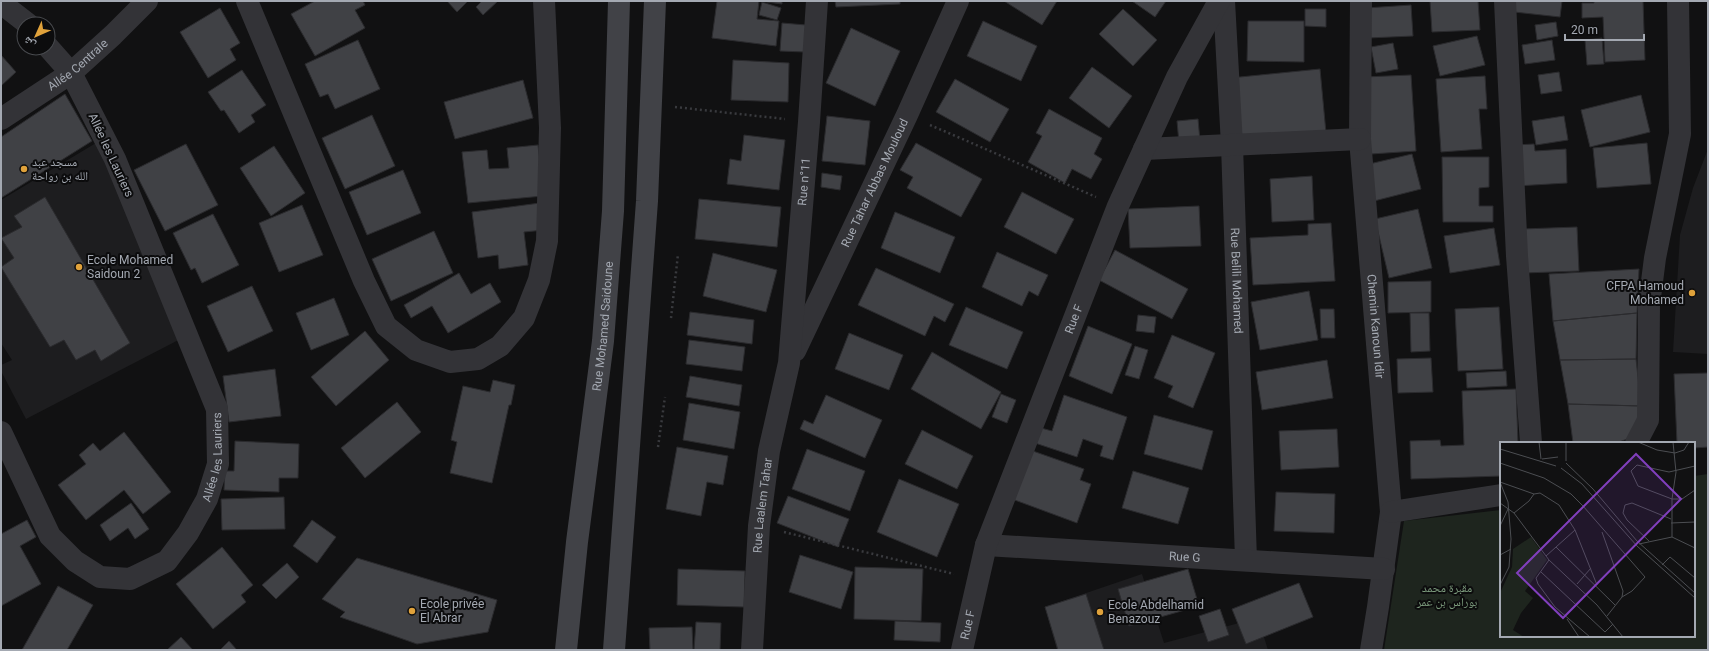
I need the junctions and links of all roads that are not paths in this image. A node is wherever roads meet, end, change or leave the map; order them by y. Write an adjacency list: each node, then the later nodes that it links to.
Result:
1 (146, 1): 16 (street, Allée Centrale)
2 (247, 1): 3 (street)
3 (544, 1)
4 (619, 1): 30 (main road, Rue Mohamed Saidoune)
5 (656, 1): 31 (main road)
6 (817, 1): 21 (street, Rue n°11)
7 (958, 1): 21 (street, Rue Tahar Abbas Mouloud)
8 (1219, 1): 20 (street, Rue F)
9 (1224, 1): 19 (street, Rue Belili Mohamed)
10 (1361, 1): 18 (street, Chemin Kanoun Idir)
11 (1505, 1): 23 (street)
12 (1678, 1): 24 (street)
13 (1, 3): 14 (street)
14 (20, 16)
15 (56, 56): 16 (street, Allée les Lauriers)
16 (70, 73): 17 (street, Allée Centrale); 22 (street, Allée les Lauriers)
17 (1, 119)
18 (1360, 139): 19 (street); 26 (street, Chemin Kanoun Idir)
19 (1232, 145): 20 (street); 28 (street, Rue Belili Mohamed)
20 (1144, 149): 27 (street, Rue F)
21 (789, 363): 32 (street, Rue Laalem Tahar)
22 (1, 432)
23 (1532, 442)
24 (1637, 442)
25 (1500, 495): 26 (street)
26 (1391, 512): 29 (street, Chemin Kanoun Idir)
27 (986, 545): 28 (street, Rue G); 33 (street, Rue F)
28 (1246, 560): 29 (street, Rue G)
29 (1384, 569): 34 (street, Chemin Kanoun Idir)
30 (566, 650)
31 (614, 650)
32 (752, 650)
33 (962, 650)
34 (1371, 650)

